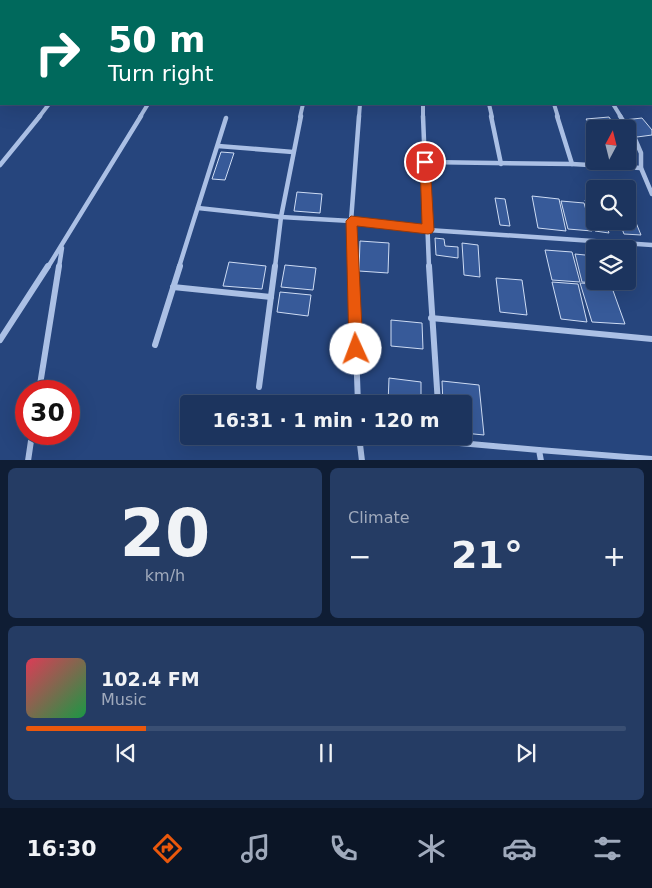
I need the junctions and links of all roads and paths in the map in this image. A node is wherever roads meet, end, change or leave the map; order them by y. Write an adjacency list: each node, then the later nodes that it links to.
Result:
1 (48, 105): 15 (street)
2 (147, 105): 22 (street)
3 (303, 105): 11 (street)
4 (360, 105): 20 (street)
5 (423, 105): 12 (street)
6 (489, 105): 13 (street)
7 (554, 105): 14 (street)
8 (613, 105): 16 (street)
9 (226, 118): 10 (street)
10 (218, 146): 11 (street); 18 (street)
11 (293, 152): 19 (street)
12 (425, 162): 13 (street); 21 (street)
13 (501, 164): 14 (street)
14 (572, 164): 16 (street)
15 (0, 165)
16 (641, 168): 17 (street)
17 (652, 194)
18 (198, 208): 19 (street); 24 (street)
19 (281, 217): 20 (street); 25 (street)
20 (351, 221): 21 (street); 32 (street)
21 (428, 230): 23 (street); 26 (street)
22 (62, 245): 28 (street); 30 (street)
23 (652, 245)
24 (173, 287): 25 (street); 29 (street)
25 (271, 298): 31 (street)
26 (431, 318): 27 (street); 33 (street)
27 (652, 339)
28 (0, 340)
29 (155, 345)
30 (41, 380)
31 (259, 387)
32 (358, 395)
33 (437, 395)
34 (472, 444): 37 (street)
35 (30, 445): 38 (street)
36 (360, 445): 39 (street)
37 (539, 450): 40 (street); 41 (street)
38 (28, 460)
39 (362, 460)
40 (541, 460)
41 (652, 460)

